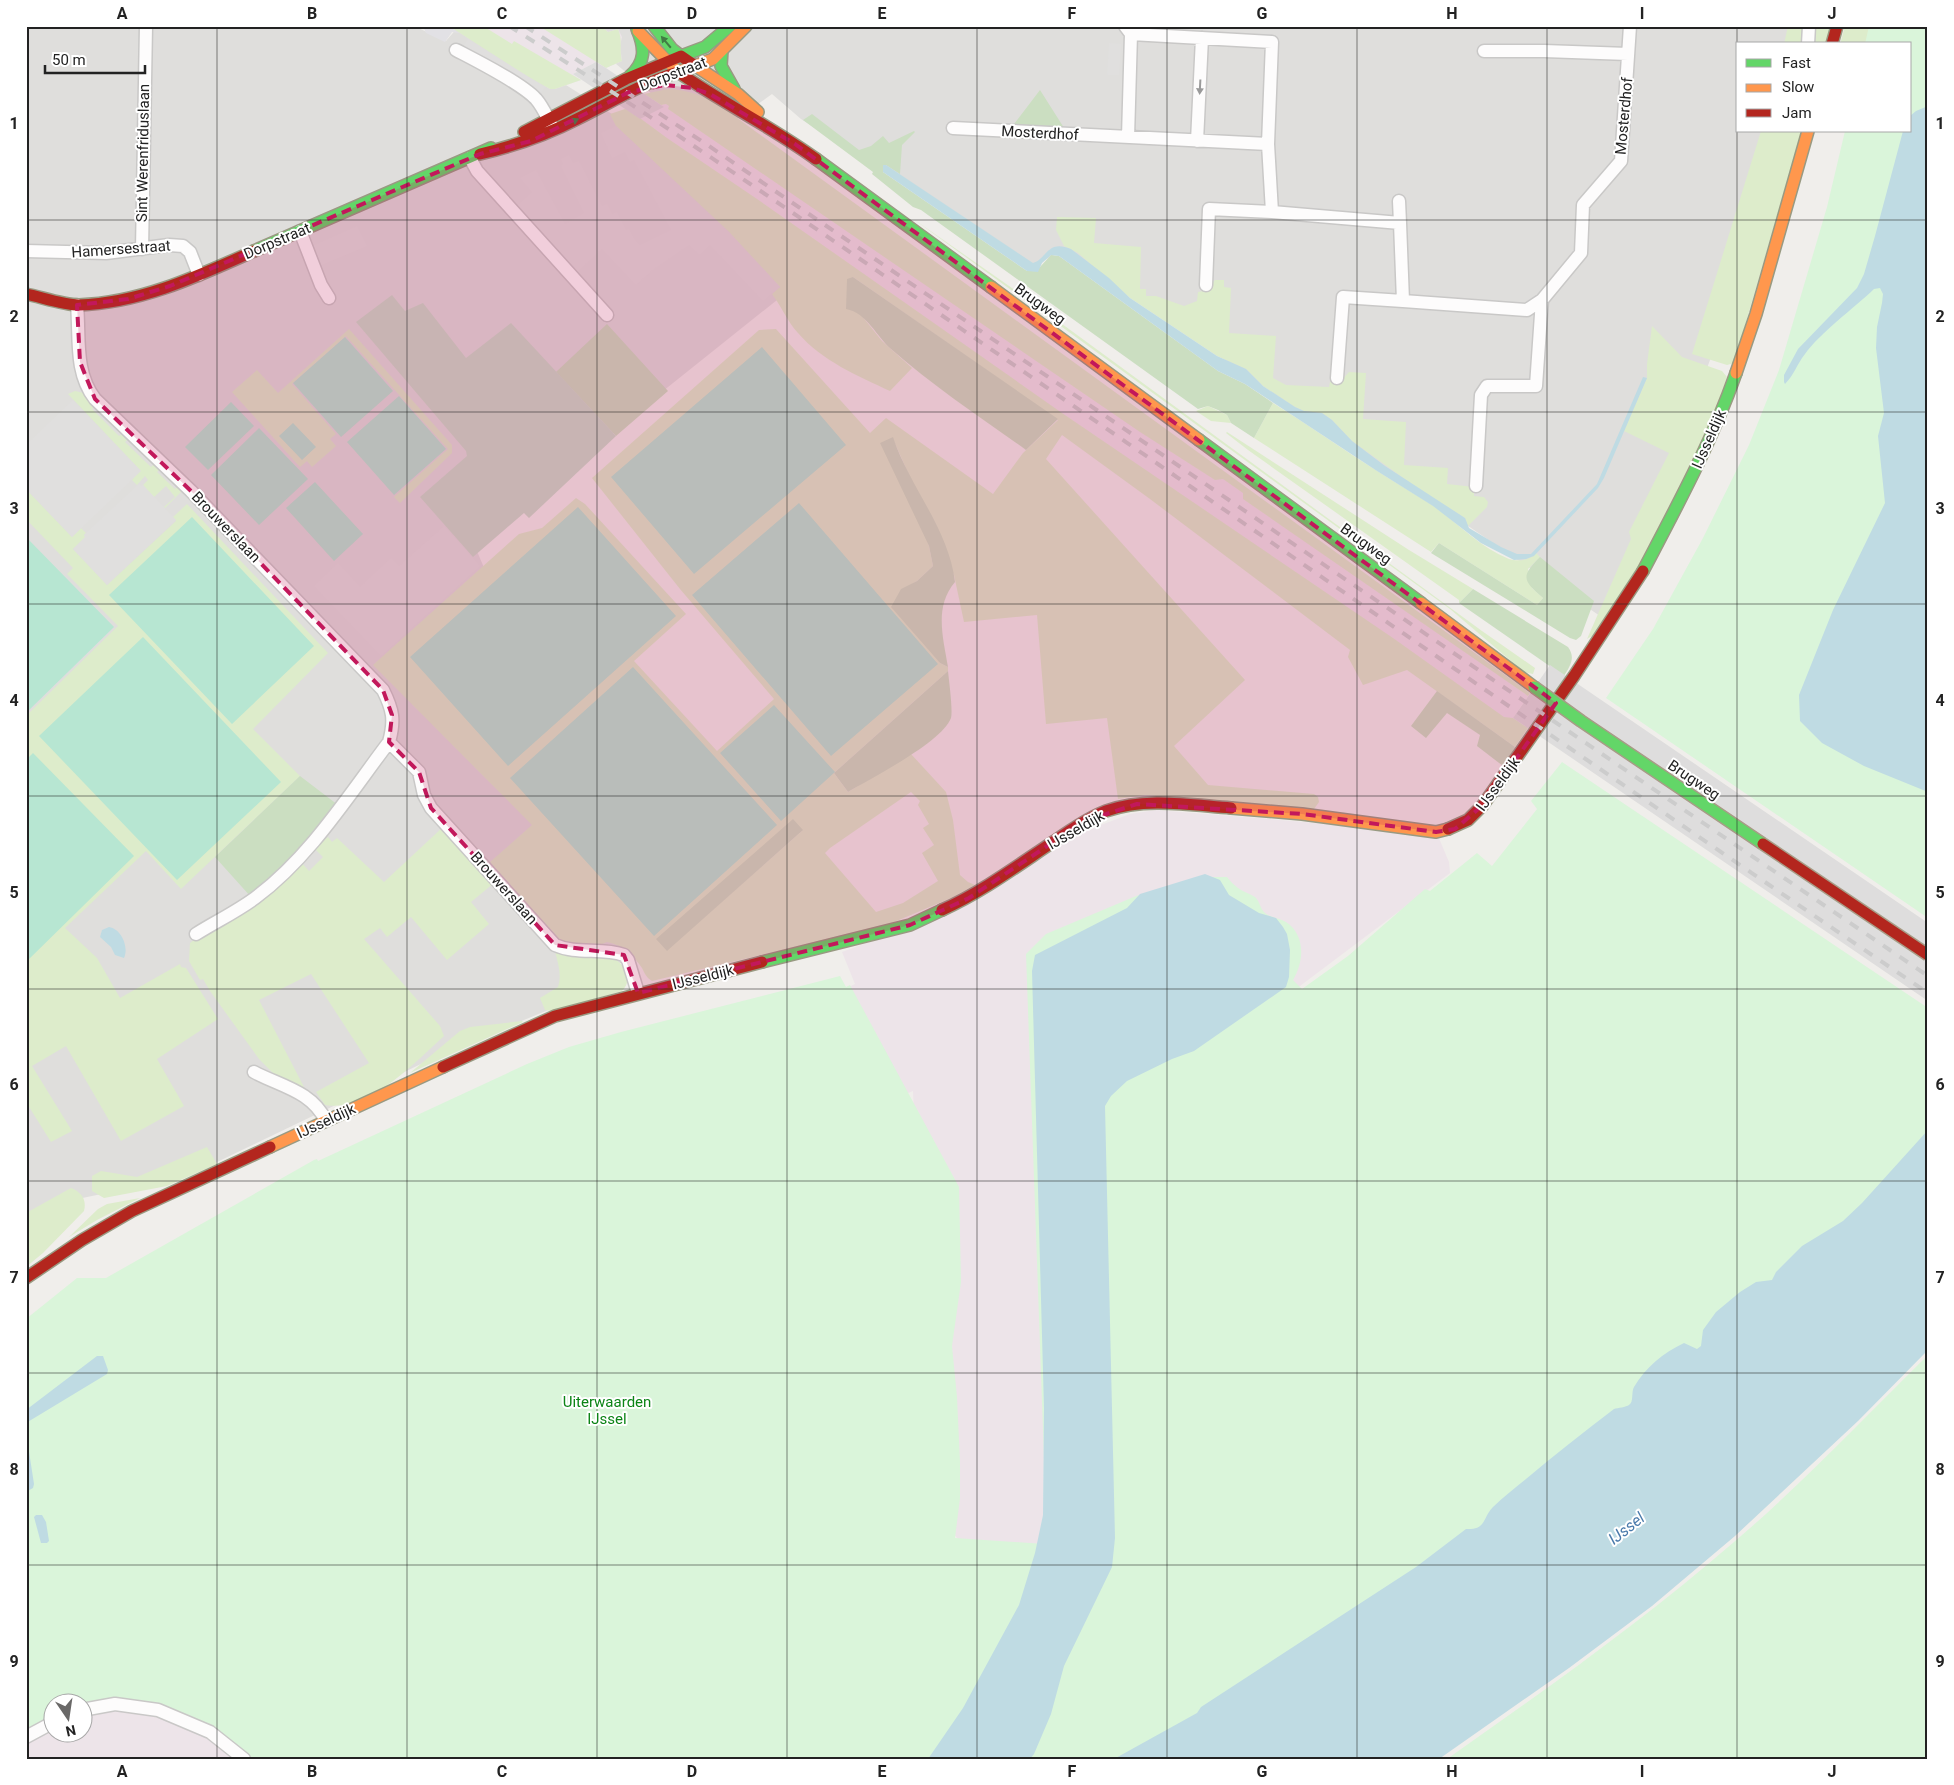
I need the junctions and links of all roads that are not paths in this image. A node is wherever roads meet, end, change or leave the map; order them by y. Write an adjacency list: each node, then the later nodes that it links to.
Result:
1 (146, 26): 38 (street, Sint Werenfriduslaan)
2 (654, 26): 17 (main road, Brugweg, one-way to 2)
3 (730, 26): 17 (main road, Dorpstraat)
4 (746, 26): 14 (main road, Dorpstraat)
5 (1630, 26): 16 (street, Mosterdhof)
6 (1809, 26): 11 (street)
7 (1837, 26): 12 (main road)
8 (636, 28): 18 (main road, Brugweg); 21 (main road)
9 (1128, 30): 10 (street); 29 (street)
10 (1202, 38): 30 (street, one-way to 30); 32 (street)
11 (1808, 42)
12 (1833, 42)
13 (456, 50): 25 (street)
14 (722, 50): 19 (main road, Dorpstraat); 24 (main road)
15 (1484, 51): 16 (street, Mosterdhof)
16 (1628, 54): 45 (street, Mosterdhof)
17 (681, 56): 18 (main road, Dorpstraat); 19 (main road, Brugweg)
18 (667, 62): 20 (main road, Brugweg); 21 (main road, Dorpstraat)
19 (697, 66): 20 (main road, Dorpstraat); 24 (main road, Brugweg)
20 (678, 72): 22 (main road, Dorpstraat); 23 (main road, Brugweg)
21 (626, 78): 25 (main road, Dorpstraat)
22 (629, 92): 23 (main road); 27 (main road, Dorpstraat, one-way to 22)
23 (710, 94): 31 (main road, Brugweg)
24 (738, 94): 31 (main road, Brugweg)
25 (548, 118): 27 (street); 33 (main road, Dorpstraat)
26 (953, 128): 29 (street, Mosterdhof)
27 (554, 130): 33 (main road, Dorpstraat)
28 (1808, 132): 53 (main road, IJsseldijk)
29 (1128, 137): 30 (street, Mosterdhof)
30 (1197, 141): 32 (street, Mosterdhof)
31 (795, 144): 52 (main road, Brugweg, bridge)
32 (1268, 144): 35 (street)
33 (475, 156): 37 (main road, Dorpstraat); 47 (street)
34 (1399, 201): 36 (street)
35 (1272, 212): 36 (street); 41 (street)
36 (1400, 223): 44 (street)
37 (300, 231): 40 (main road, Dorpstraat); 43 (street)
38 (142, 249): 39 (street, Hamersestraat); 40 (street, Hamersestraat)
39 (26, 251)
40 (199, 274): 46 (main road, Dorpstraat)
41 (1206, 285)
42 (26, 294): 46 (main road)
43 (329, 298)
44 (1403, 300): 45 (street, Mosterdhof); 48 (street, Mosterdhof)
45 (1542, 300): 49 (street)
46 (77, 305): 50 (street, Brouwerslaan)
47 (607, 315)
48 (1337, 378)
49 (1476, 486)
50 (389, 742): 51 (street, Brouwerslaan); 53 (street, Brouwerslaan)
51 (196, 934)
52 (1928, 955)
53 (638, 993): 55 (main road, IJsseldijk)
54 (254, 1072): 55 (street)
55 (326, 1121): 56 (main road, IJsseldijk)
56 (26, 1278)
57 (92, 1708): 60 (street)
58 (42, 1728): 59 (street)
59 (26, 1737)
60 (244, 1759)

